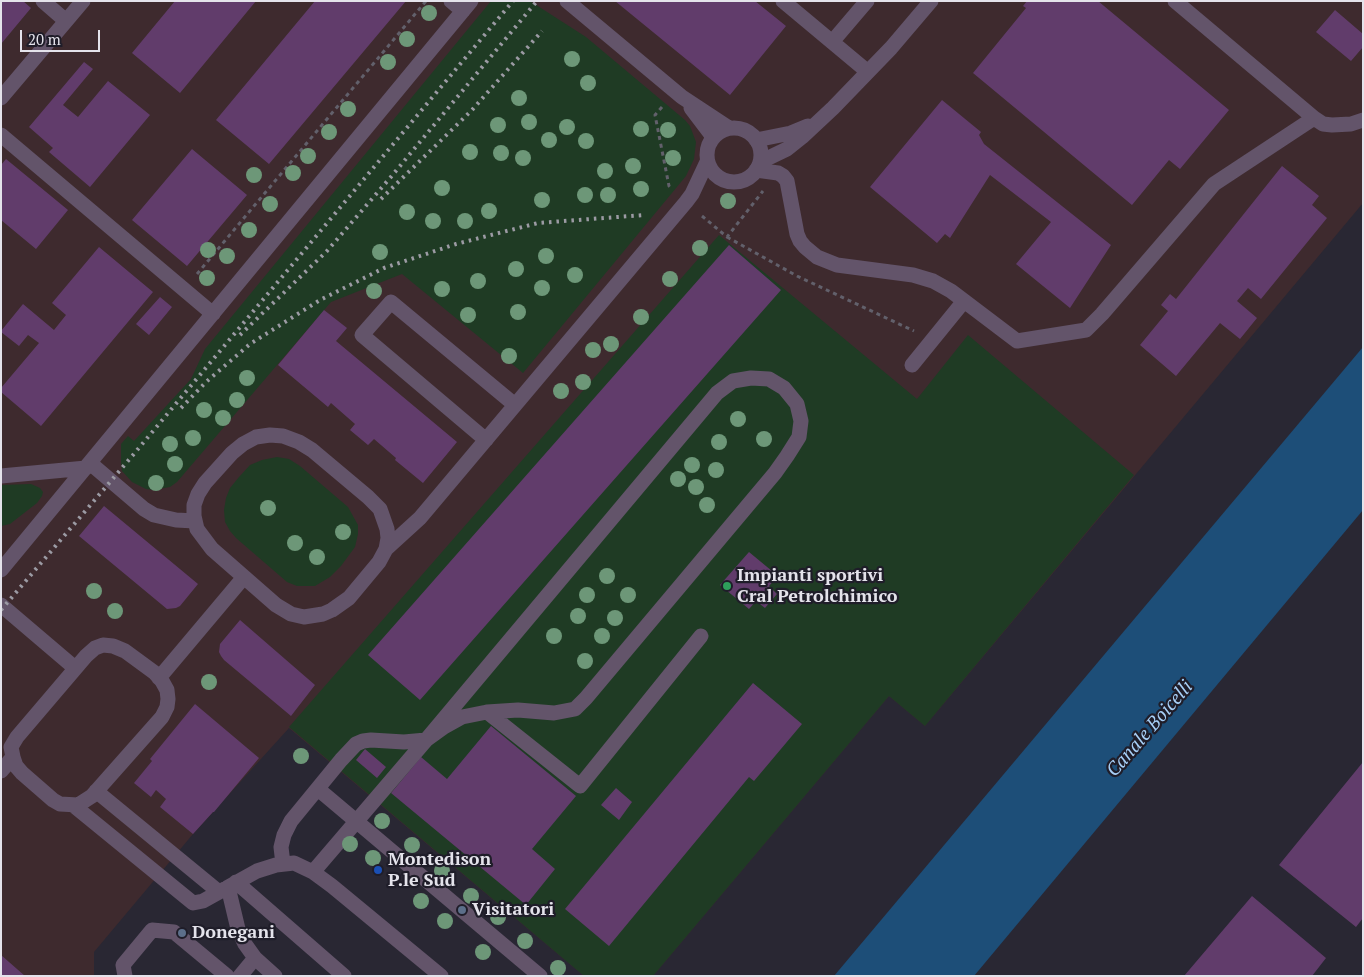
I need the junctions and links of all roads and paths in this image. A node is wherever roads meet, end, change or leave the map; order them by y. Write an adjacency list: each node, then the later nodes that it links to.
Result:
1 (43, 1): 10 (street)
2 (83, 1): 10 (street)
3 (426, 1): 27 (path)
4 (567, 1): 13 (street)
5 (783, 1): 11 (street)
6 (866, 1): 11 (street)
7 (931, 1): 12 (street)
8 (1175, 1): 15 (street)
9 (462, 5): 29 (street)
10 (66, 21): 14 (street)
11 (832, 42): 12 (street)
12 (868, 72): 17 (street)
13 (682, 97): 18 (street); 20 (street)
14 (1, 98)
15 (1314, 118): 16 (street); 28 (street)
16 (1363, 120)
17 (818, 121): 21 (street); 23 (street)
18 (729, 128): 20 (street); 21 (street)
19 (1, 135): 27 (street)
20 (713, 137): 22 (street)
21 (756, 140): 23 (street)
22 (707, 162): 24 (street); 25 (street)
23 (758, 166): 24 (street); 28 (street)
24 (721, 179): 25 (street)
25 (692, 194): 32 (street)
26 (727, 237): 30 (path)
27 (184, 289): 29 (street)
28 (964, 301): 30 (street)
29 (213, 314): 34 (street)
30 (933, 339): 31 (street)
31 (912, 365)
32 (515, 405): 33 (street); 33 (street)
33 (486, 440): 37 (street)
34 (88, 465): 35 (street); 36 (street); 38 (street)
35 (1, 476)
36 (195, 520): 37 (street); 39 (street)
37 (386, 549): 39 (street)
38 (1, 570)
39 (244, 577): 43 (street)
40 (1, 605): 42 (street)
41 (701, 636): 44 (street)
42 (75, 668): 43 (street); 46 (street)
43 (159, 678): 49 (street)
44 (487, 712): 45 (street); 45 (street)
45 (426, 740): 48 (street); 51 (street)
46 (13, 757): 47 (street); 50 (street)
47 (1, 771)
48 (318, 789): 51 (street); 52 (street)
49 (96, 792): 50 (street); 54 (street)
50 (74, 805): 54 (street)
51 (356, 821): 53 (street); 62 (street)
52 (283, 864): 53 (street); 54 (street)
53 (313, 872): 61 (street)
54 (228, 887): 55 (street); 60 (street)
55 (255, 958): 58 (street); 59 (street)
56 (125, 976): 57 (street)
57 (227, 976)
58 (240, 976)
59 (275, 976)
60 (344, 976)
61 (441, 976)
62 (540, 976)

